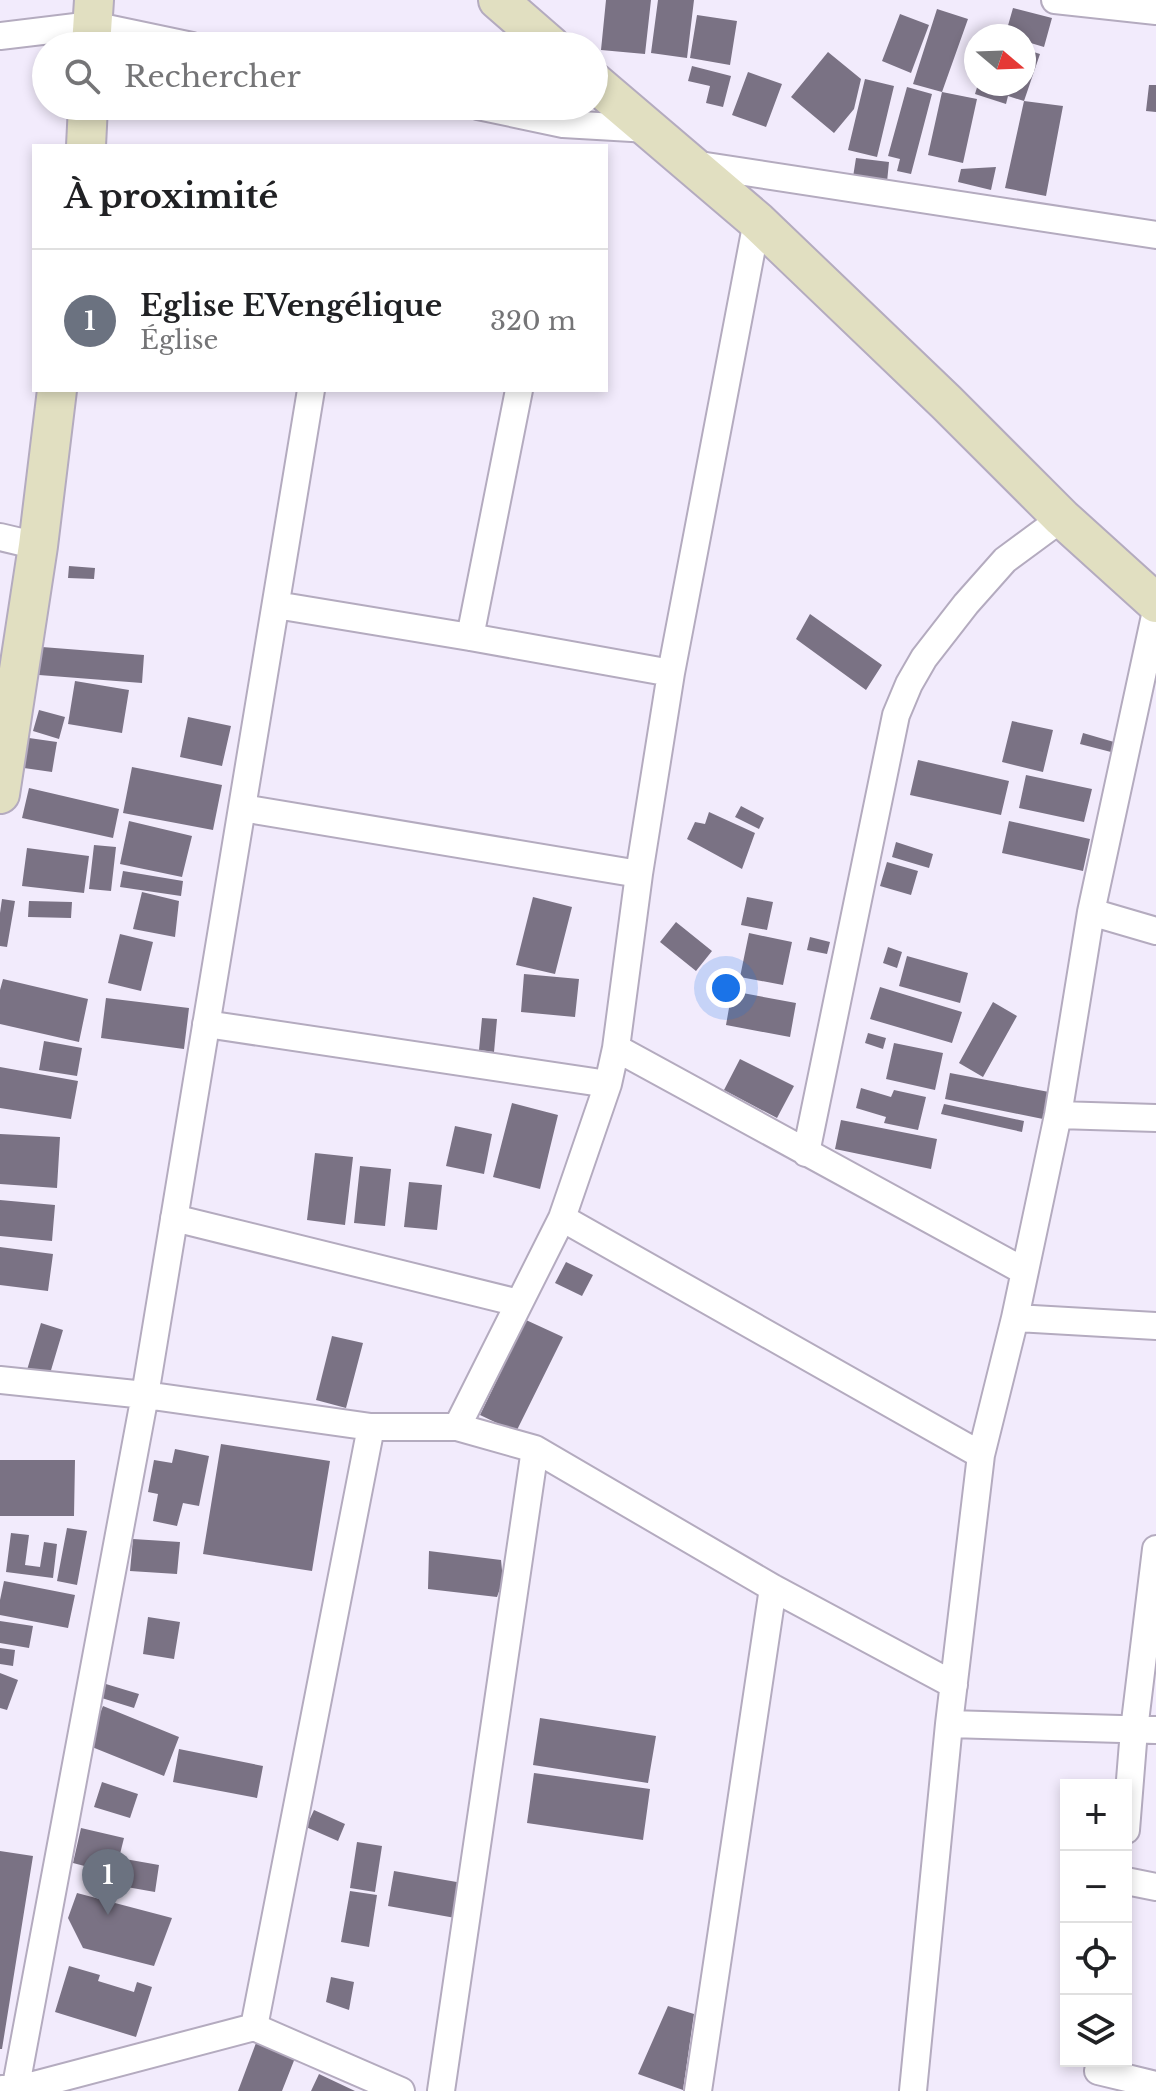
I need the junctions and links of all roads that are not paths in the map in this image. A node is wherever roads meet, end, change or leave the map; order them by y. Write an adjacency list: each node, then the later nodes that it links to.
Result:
1 (498, 0): 6 (street)
2 (1055, 0): 3 (street)
3 (1156, 11)
4 (92, 24): 5 (street); 7 (street)
5 (128, 32)
6 (535, 32)
7 (0, 36)
8 (608, 94): 11 (street)
9 (87, 120): 13 (street)
10 (518, 120): 12 (street)
11 (649, 129): 12 (street); 14 (street)
12 (561, 135)
13 (86, 144)
14 (689, 164): 15 (street); 16 (street)
15 (757, 221): 20 (street); 27 (street)
16 (1156, 235)
17 (57, 392): 22 (street)
18 (311, 392): 24 (street)
19 (519, 392): 26 (street)
20 (1062, 518): 23 (street); 39 (street)
21 (0, 537): 22 (street)
22 (38, 546): 28 (street)
23 (1156, 603)
24 (276, 605): 26 (street); 30 (street)
25 (1156, 611): 32 (street)
26 (470, 637): 27 (street)
27 (671, 673): 31 (street)
28 (4, 744): 29 (street)
29 (0, 794)
30 (242, 808): 31 (street); 34 (street)
31 (639, 874): 35 (street)
32 (1091, 912): 33 (street); 37 (street)
33 (1156, 931)
34 (206, 1024): 36 (street); 40 (street)
35 (616, 1048): 36 (street); 39 (street)
36 (608, 1084): 41 (street)
37 (1058, 1115): 38 (street); 42 (street)
38 (1156, 1118)
39 (806, 1153): 42 (street)
40 (174, 1218): 43 (street); 47 (street)
41 (562, 1218): 43 (street); 51 (street)
42 (1024, 1271): 44 (street)
43 (519, 1303): 49 (street)
44 (1015, 1318): 45 (street); 51 (street)
45 (1156, 1326)
46 (0, 1380): 47 (street)
47 (145, 1395): 48 (street); 64 (street)
48 (371, 1427): 49 (street); 60 (street)
49 (457, 1427): 50 (street)
50 (535, 1449): 53 (street); 66 (street)
51 (981, 1455): 54 (street)
52 (1156, 1549): 56 (street)
53 (773, 1588): 54 (street); 67 (street)
54 (954, 1685): 55 (street)
55 (949, 1724): 56 (street); 68 (street)
56 (1145, 1730): 57 (street)
57 (1132, 1798)
58 (1132, 1882): 59 (street)
59 (1156, 1887)
60 (254, 2027): 64 (street); 65 (street)
61 (1097, 2074): 62 (street)
62 (1156, 2085)
63 (0, 2089): 64 (street)
64 (15, 2091)
65 (401, 2091)
66 (441, 2091)
67 (698, 2091)
68 (913, 2091)

